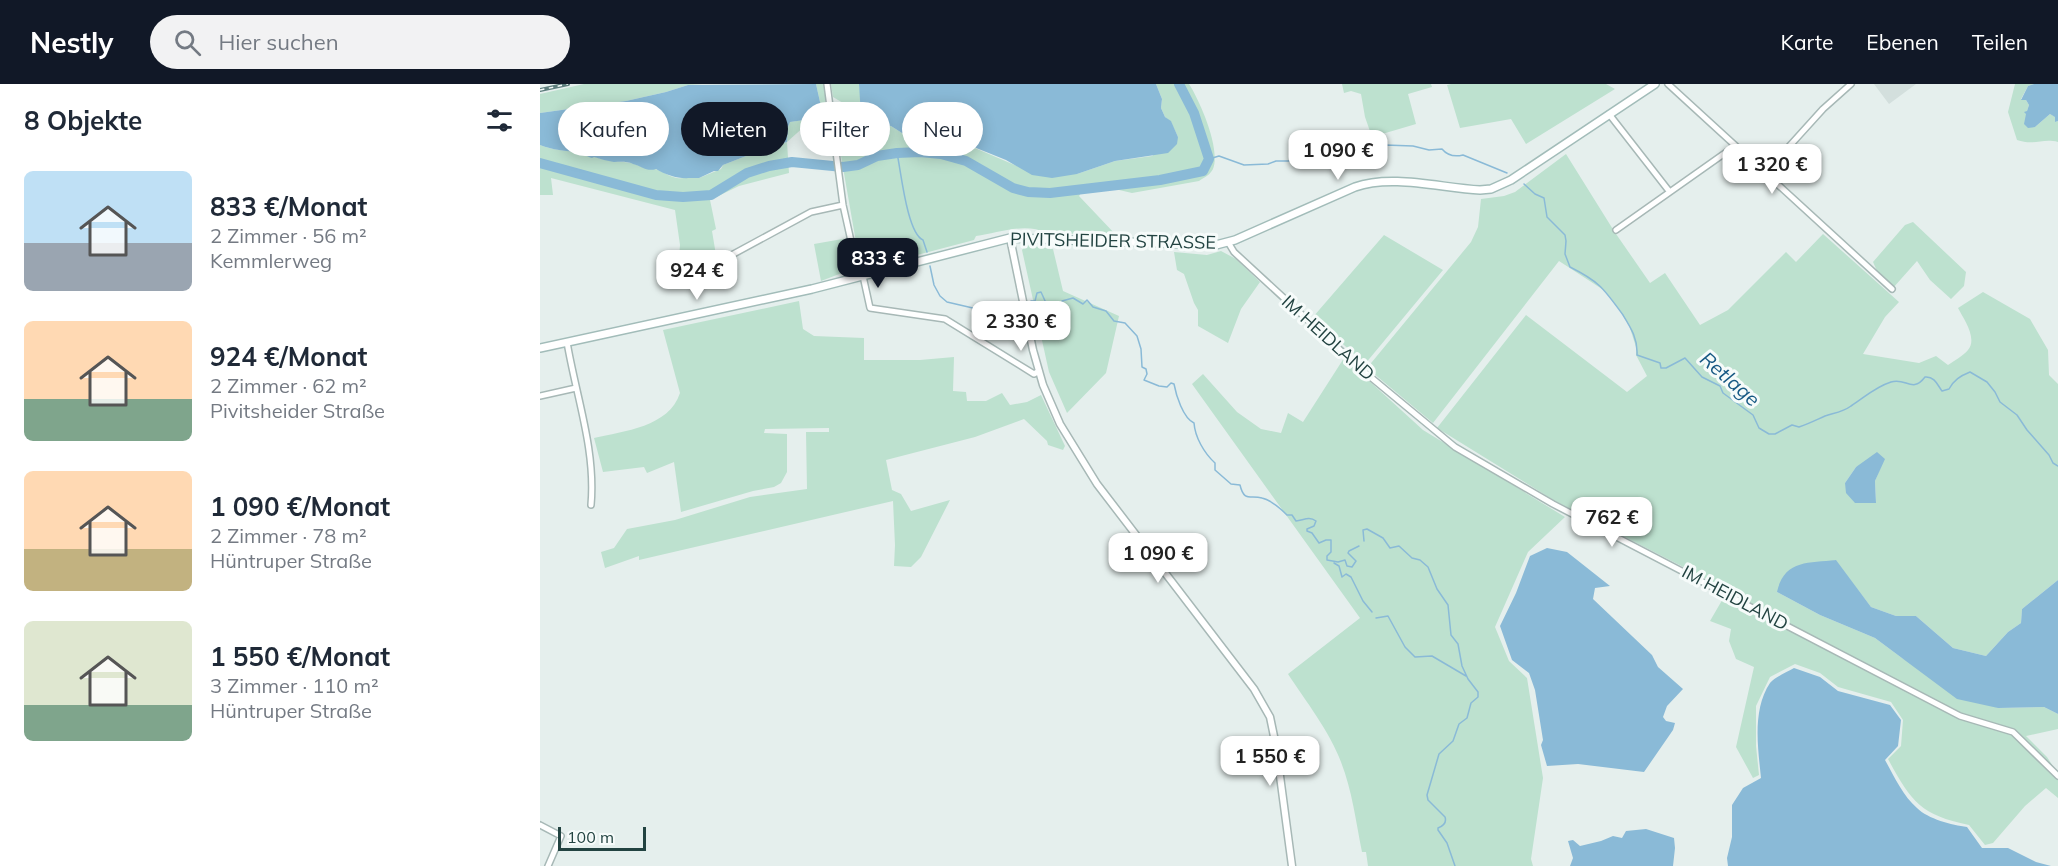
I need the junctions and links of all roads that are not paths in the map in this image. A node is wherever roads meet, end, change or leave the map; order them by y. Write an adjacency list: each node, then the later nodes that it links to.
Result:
1 (827, 84): 9 (street)
2 (1655, 84): 5 (main road, PIVITSHEIDER STRASSE)
3 (1668, 84): 6 (street)
4 (1851, 84): 7 (street)
5 (1610, 114): 8 (street); 12 (main road, PIVITSHEIDER STRASSE)
6 (1735, 146): 7 (street); 8 (street)
7 (1765, 172): 15 (street)
8 (1669, 191): 10 (street)
9 (843, 206): 13 (street); 14 (street)
10 (1616, 230)
11 (1010, 238): 12 (main road, PIVITSHEIDER STRASSE); 13 (main road, PIVITSHEIDER STRASSE); 18 (street)
12 (1228, 242): 22 (street, IM HEIDLAND)
13 (861, 276): 16 (main road, PIVITSHEIDER STRASSE); 18 (street)
14 (692, 278)
15 (1892, 289)
16 (567, 342): 17 (main road, PIVITSHEIDER STRASSE); 19 (street)
17 (540, 348)
18 (1039, 371): 25 (street)
19 (576, 388): 20 (street); 21 (street)
20 (540, 396)
21 (591, 506)
22 (2058, 776)
23 (540, 825): 24 (street)
24 (548, 866)
25 (1292, 866)

